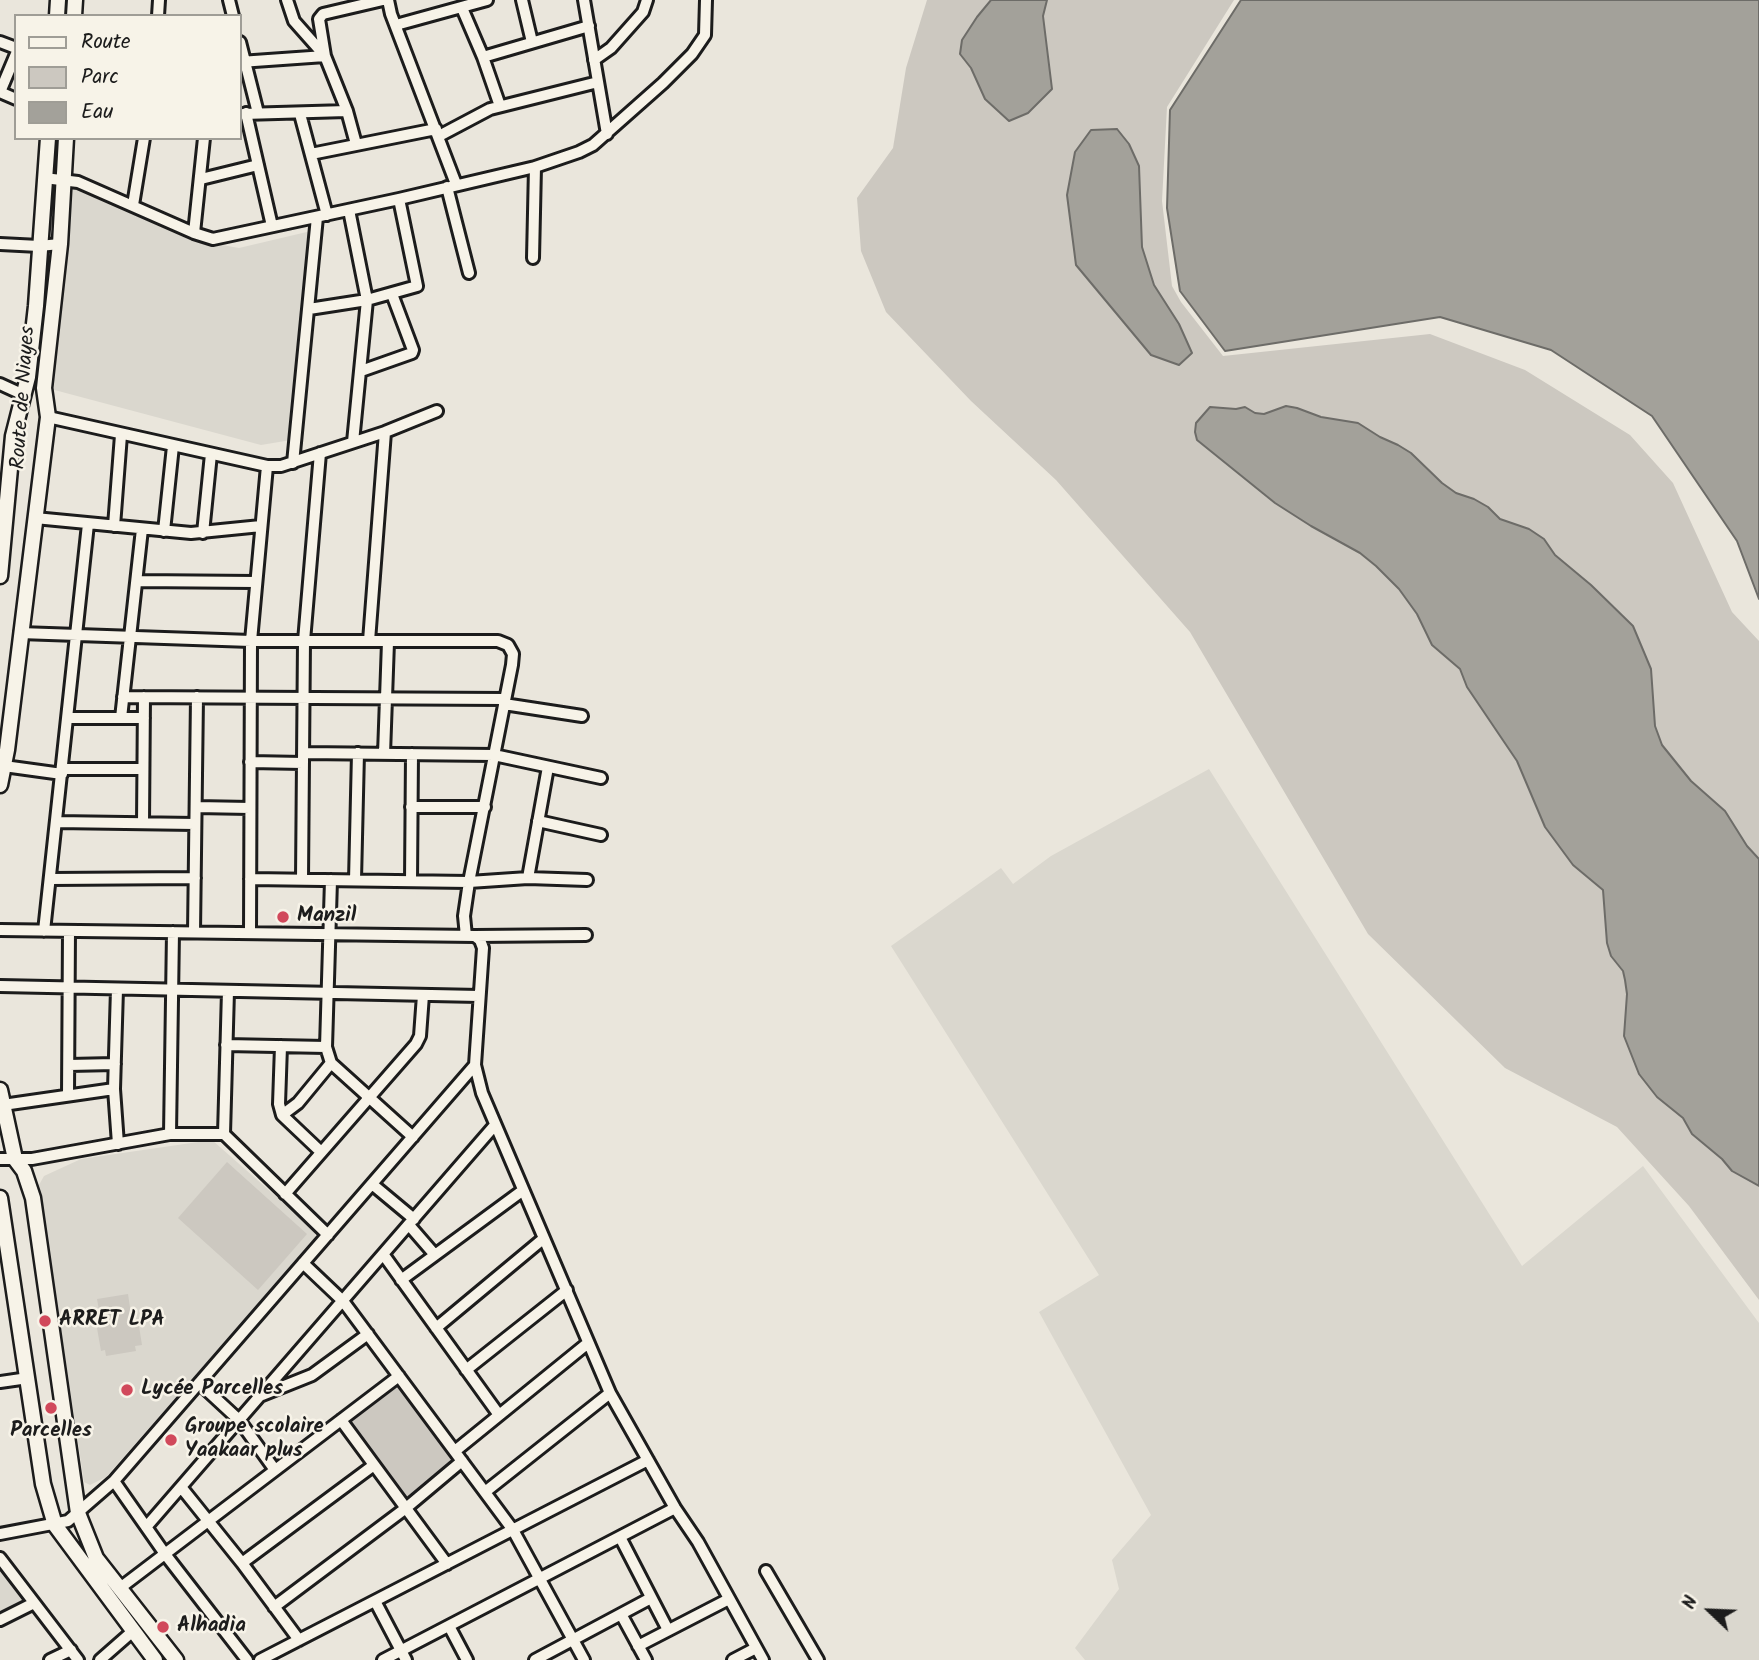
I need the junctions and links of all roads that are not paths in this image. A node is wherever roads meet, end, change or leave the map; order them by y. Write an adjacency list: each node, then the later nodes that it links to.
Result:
1 (286, 0): 13 (street)
2 (386, 0): 9 (street); 13 (street)
3 (487, 0): 8 (street)
4 (522, 0): 11 (street)
5 (584, 0): 10 (street)
6 (647, 0): 15 (street)
7 (706, 0): 24 (street)
8 (462, 8): 9 (street); 14 (street)
9 (396, 26): 23 (street)
10 (589, 26): 11 (street); 15 (street)
11 (532, 42): 14 (street)
12 (14, 56): 18 (street)
13 (325, 56): 16 (street); 20 (street)
14 (483, 57): 19 (street)
15 (594, 60): 17 (street)
16 (242, 61): 21 (street)
17 (598, 82): 19 (street); 24 (street)
18 (0, 92)
19 (500, 106): 23 (street)
20 (348, 111): 22 (street); 29 (street)
21 (248, 114): 22 (street); 31 (street)
22 (300, 114): 30 (street)
23 (438, 133): 29 (street); 36 (street)
24 (607, 134): 32 (street)
25 (48, 140): 33 (main road, Route de Niayes)
26 (66, 140): 35 (main road, Route de Niayes)
27 (144, 140): 38 (street)
28 (204, 140): 34 (street)
29 (356, 144): 30 (street)
30 (311, 153): 40 (street)
31 (258, 165): 34 (street); 41 (street)
32 (535, 167): 36 (street); 46 (street)
33 (44, 178): 35 (street); 45 (main road, Route de Niayes)
34 (201, 179): 42 (street)
35 (64, 180): 38 (street); 44 (main road, Route de Niayes)
36 (452, 186): 37 (street); 47 (street)
37 (399, 199): 39 (street); 48 (street)
38 (133, 205): 42 (street)
39 (349, 210): 40 (street); 49 (street)
40 (322, 216): 41 (street); 50 (street)
41 (272, 226): 42 (street)
42 (194, 233)
43 (0, 244): 45 (street)
44 (60, 244): 45 (street); 55 (main road, Route de Niayes)
45 (39, 246): 53 (main road, Route de Niayes)
46 (533, 258)
47 (469, 273)
48 (392, 294): 49 (street); 51 (street)
49 (367, 300): 50 (street); 51 (street)
50 (309, 309): 63 (street)
51 (361, 371): 58 (street)
52 (0, 384): 53 (street)
53 (24, 395): 60 (main road, Route de Niayes)
54 (437, 411): 56 (street)
55 (48, 417): 57 (street); 65 (main road, Route de Niayes)
56 (385, 432): 58 (street); 80 (street)
57 (121, 435): 59 (street); 67 (street)
58 (353, 442): 61 (street)
59 (173, 446): 62 (street); 70 (street)
60 (6, 447): 72 (main road, Route de Niayes)
61 (320, 453): 63 (street); 79 (street)
62 (211, 454): 64 (street); 71 (street)
63 (293, 463): 64 (street)
64 (267, 466): 68 (street)
65 (35, 518): 66 (street); 75 (main road, Route de Niayes)
66 (88, 524): 67 (street); 76 (street)
67 (114, 526): 69 (street)
68 (261, 526): 71 (street); 74 (street)
69 (142, 529): 70 (street); 73 (street)
70 (164, 531): 71 (street)
71 (203, 533)
72 (0, 576)
73 (137, 582): 74 (street); 77 (street)
74 (255, 582): 78 (street)
75 (20, 633): 76 (street); 99 (main road, Route de Niayes)
76 (78, 635): 77 (street); 90 (street)
77 (131, 636): 78 (street); 82 (street)
78 (251, 641): 79 (street); 85 (street)
79 (304, 641): 80 (street); 86 (street)
80 (369, 641): 81 (street)
81 (388, 642): 87 (street); 88 (street)
82 (123, 697): 83 (street); 91 (street)
83 (144, 697): 84 (street); 92 (street)
84 (197, 697): 85 (street); 105 (street)
85 (251, 698): 86 (street); 98 (street)
86 (304, 698): 87 (street); 97 (street)
87 (386, 698): 88 (street); 94 (street)
88 (505, 702): 89 (street); 96 (street)
89 (582, 716)
90 (68, 718): 91 (street); 102 (street)
91 (121, 718): 92 (street)
92 (144, 718): 101 (street)
93 (358, 753): 94 (street); 97 (street); 120 (street)
94 (384, 754): 95 (street)
95 (412, 754): 96 (street); 106 (street)
96 (494, 755): 100 (street); 107 (street)
97 (303, 758): 98 (street); 118 (street)
98 (250, 762): 108 (street)
99 (4, 766): 102 (street); 104 (main road, Route de Niayes)
100 (548, 767): 103 (street); 109 (street)
101 (143, 769): 102 (street); 111 (street)
102 (62, 772): 110 (street)
103 (601, 779)
104 (0, 785)
105 (196, 807): 108 (street); 112 (street)
106 (411, 807): 107 (street); 122 (street)
107 (485, 807): 123 (street)
108 (250, 808): 116 (street)
109 (538, 821): 113 (street); 117 (street)
110 (56, 822): 111 (street); 114 (street)
111 (143, 823): 112 (street)
112 (195, 824): 115 (street)
113 (601, 835)
114 (50, 878): 115 (street); 125 (street)
115 (195, 878): 128 (street)
116 (250, 878): 118 (street); 129 (street)
117 (528, 878): 121 (street); 123 (street)
118 (302, 879): 119 (street)
119 (331, 880): 120 (street); 130 (street)
120 (355, 880): 122 (street)
121 (587, 880)
122 (411, 881): 123 (street)
123 (470, 882): 132 (street)
124 (0, 930): 125 (street)
125 (44, 931): 126 (street)
126 (69, 931): 127 (street); 134 (street)
127 (173, 932): 128 (street); 136 (street)
128 (194, 932): 129 (street)
129 (250, 933): 130 (street)
130 (330, 934): 132 (street); 138 (street)
131 (586, 935): 132 (street)
132 (470, 936): 140 (street)
133 (0, 986): 134 (street)
134 (69, 988): 135 (street); 146 (street)
135 (117, 989): 136 (street); 145 (street)
136 (172, 990): 137 (street); 154 (street)
137 (228, 991): 138 (street); 141 (street)
138 (328, 993): 139 (street); 143 (street)
139 (423, 995): 140 (street); 151 (street)
140 (479, 996): 147 (street)
141 (226, 1045): 142 (street); 155 (street)
142 (282, 1046): 143 (street); 152 (street)
143 (326, 1048): 144 (street)
144 (331, 1063): 151 (street); 152 (street)
145 (115, 1064): 146 (street); 148 (street)
146 (69, 1065): 149 (street)
147 (475, 1065): 153 (street); 156 (street)
148 (114, 1089): 149 (street); 157 (street)
149 (68, 1095): 150 (street)
150 (1, 1098): 159 (main road)
151 (370, 1098): 156 (street); 158 (street)
152 (282, 1115): 158 (street)
153 (495, 1125): 161 (street); 165 (street)
154 (170, 1134): 155 (street); 157 (street)
155 (224, 1134): 162 (street)
156 (413, 1137): 160 (street)
157 (118, 1144): 159 (street)
158 (321, 1152): 162 (street)
159 (7, 1159): 197 (main road)
160 (372, 1184): 165 (street); 166 (street)
161 (522, 1191): 167 (street); 169 (street)
162 (285, 1194): 166 (street)
163 (0, 1198): 164 (main road)
164 (1, 1214): 179 (main road)
165 (411, 1222): 168 (street); 169 (street)
166 (328, 1235): 170 (street)
167 (543, 1239): 172 (street); 174 (street)
168 (383, 1254): 171 (street); 173 (street)
169 (435, 1255): 171 (street)
170 (303, 1263): 173 (street); 181 (street)
171 (401, 1280): 174 (street)
172 (567, 1290): 176 (street); 177 (street)
173 (343, 1301): 175 (street); 183 (street)
174 (436, 1328): 177 (street)
175 (368, 1334): 178 (street); 183 (street)
176 (588, 1343): 182 (street); 184 (street)
177 (466, 1370): 184 (street)
178 (399, 1376): 186 (street); 187 (street)
179 (28, 1378): 180 (street); 199 (main road)
180 (0, 1382)
181 (199, 1383): 185 (street); 192 (street)
182 (610, 1393): 188 (street); 194 (street)
183 (260, 1396): 185 (street)
184 (499, 1415): 187 (street)
185 (239, 1420): 191 (street); 193 (street)
186 (341, 1420): 190 (street); 191 (street)
187 (455, 1451): 189 (street)
188 (648, 1460): 196 (street); 201 (street)
189 (462, 1461): 194 (street); 195 (street)
190 (374, 1465): 195 (street); 206 (street)
191 (275, 1471): 198 (street)
192 (114, 1481): 197 (street); 200 (street)
193 (181, 1487): 198 (street); 200 (street)
194 (485, 1492): 201 (street)
195 (406, 1508): 207 (street); 215 (street)
196 (675, 1508): 203 (street); 212 (street)
197 (78, 1513): 199 (street); 210 (main road)
198 (208, 1521): 204 (street); 206 (street)
199 (55, 1525): 202 (street); 220 (main road)
200 (147, 1526): 204 (street)
201 (513, 1530): 207 (street); 209 (street)
202 (0, 1534)
203 (620, 1537): 209 (street); 211 (street)
204 (165, 1554): 210 (street); 232 (street)
205 (0, 1559): 214 (street)
206 (242, 1563): 215 (street)
207 (447, 1564): 213 (street)
208 (766, 1571): 241 (street)
209 (540, 1578): 218 (street); 222 (street)
210 (120, 1588): 231 (main road)
211 (652, 1598): 216 (street); 219 (street)
212 (729, 1599): 219 (street); 224 (street)
213 (375, 1601): 221 (street); 226 (street)
214 (34, 1603): 217 (street); 225 (street)
215 (274, 1607): 221 (street)
216 (621, 1614): 222 (street); 223 (street)
217 (0, 1620)
218 (449, 1626): 226 (street); 235 (street)
219 (668, 1630): 223 (street)
220 (133, 1631): 229 (street); 230 (main road)
221 (299, 1640): 233 (street)
222 (573, 1640): 236 (street); 237 (street)
223 (638, 1646): 238 (street)
224 (756, 1648): 239 (street); 240 (street)
225 (71, 1650): 227 (street); 228 (street)
226 (404, 1655): 234 (street)
227 (50, 1660)
228 (78, 1660)
229 (100, 1660)
230 (155, 1660)
231 (176, 1660)
232 (247, 1660)
233 (260, 1660)
234 (383, 1660)
235 (467, 1660)
236 (536, 1660)
237 (584, 1660)
238 (646, 1660)
239 (733, 1660)
240 (763, 1660)
241 (818, 1660)

